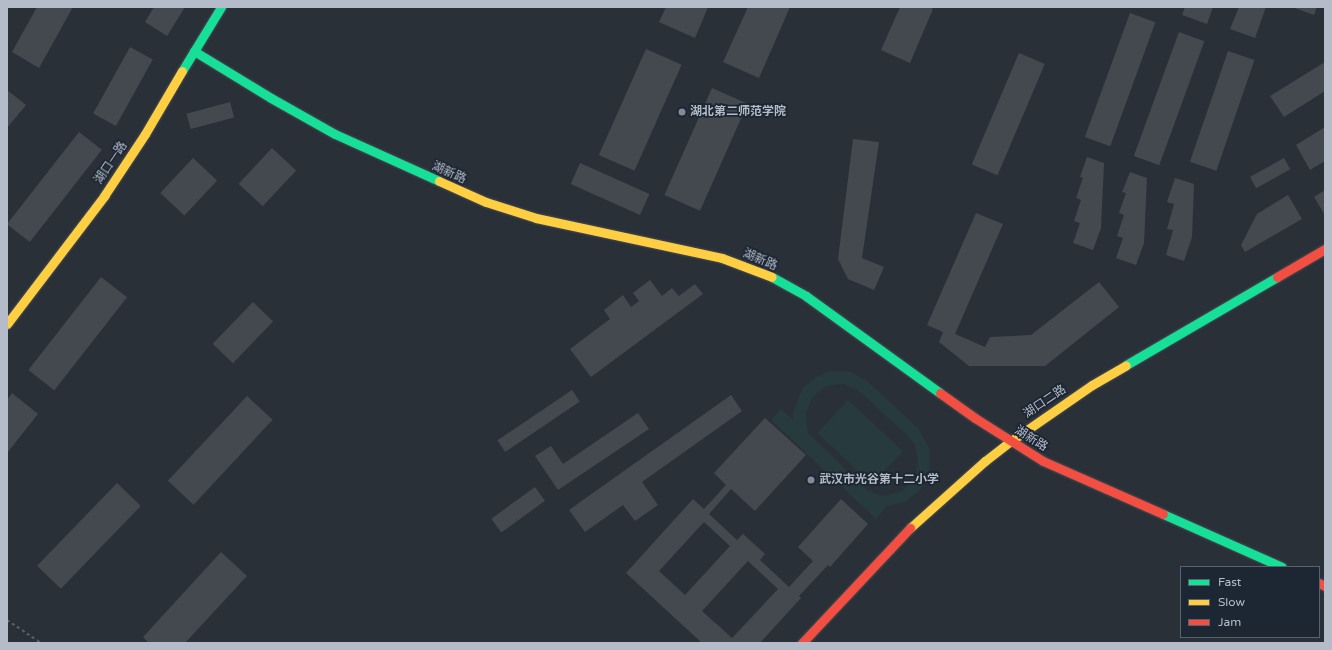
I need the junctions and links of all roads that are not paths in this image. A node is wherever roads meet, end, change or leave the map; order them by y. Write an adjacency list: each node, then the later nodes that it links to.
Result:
1 (222, 7): 2 (street, 湖口一路)
2 (194, 51): 4 (street, 湖口一路); 5 (street, 湖新路)
3 (1325, 249): 5 (street, 湖口二路)
4 (7, 324)
5 (1011, 441): 6 (street, 湖新路); 7 (street, 湖口二路)
6 (1280, 566)
7 (802, 643)

